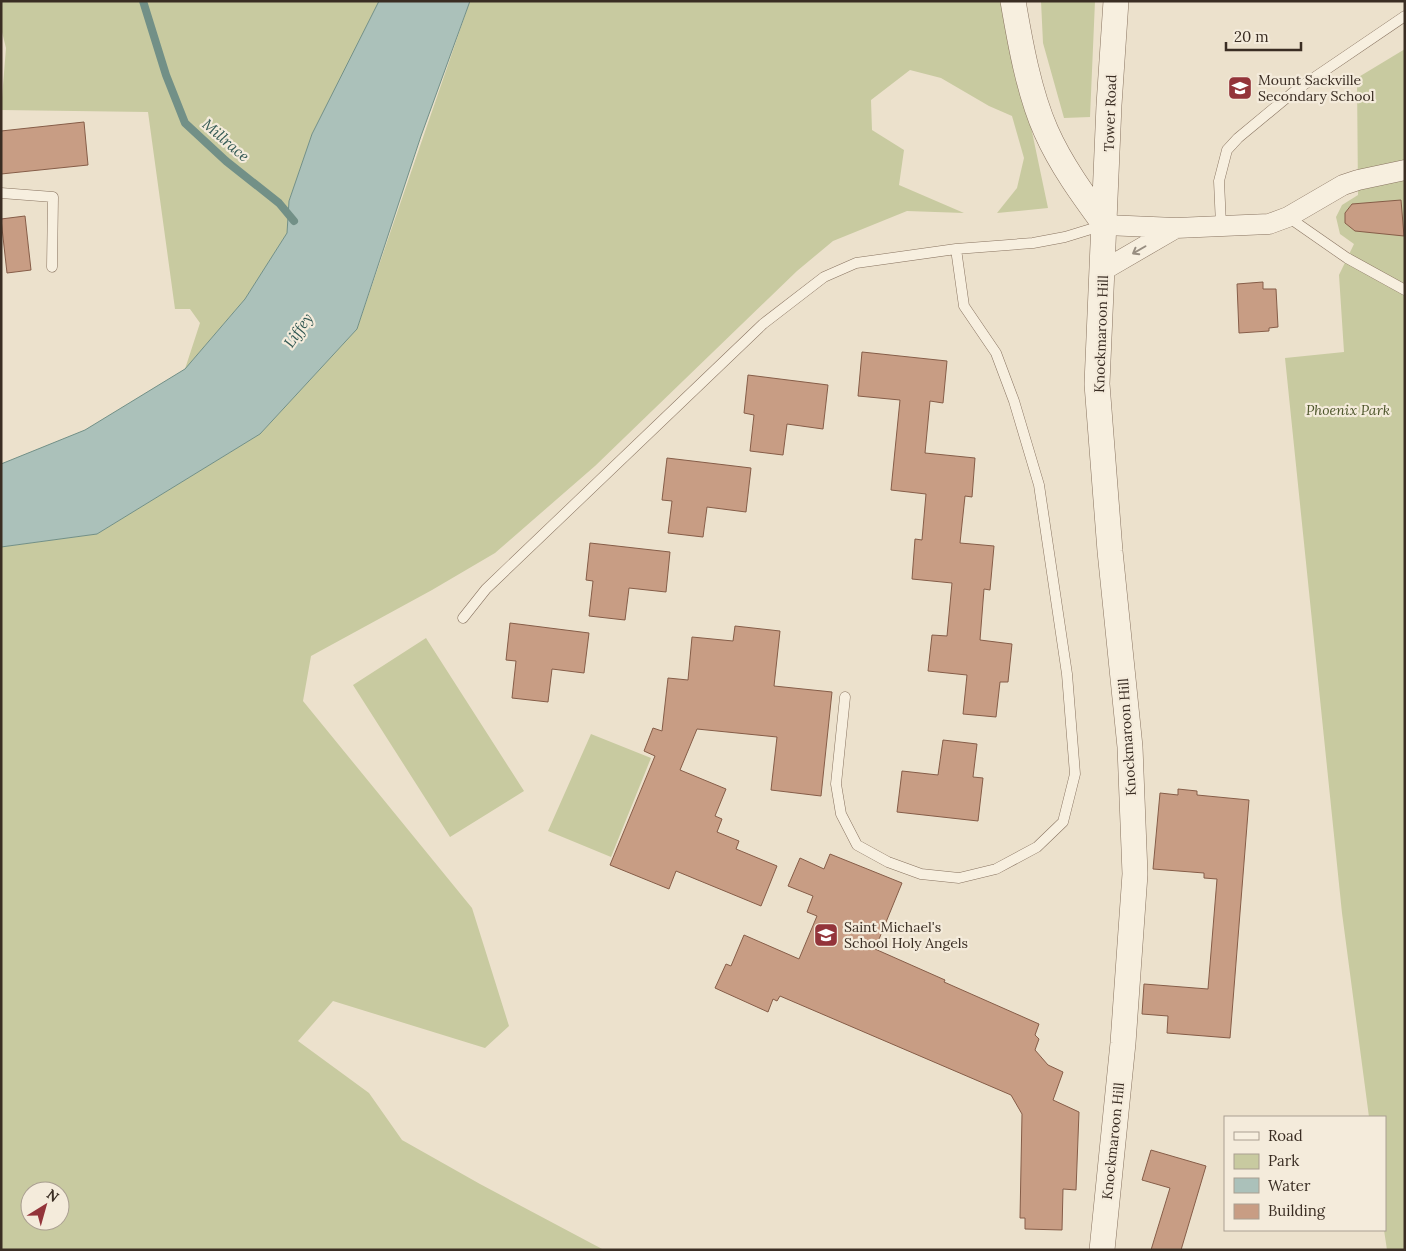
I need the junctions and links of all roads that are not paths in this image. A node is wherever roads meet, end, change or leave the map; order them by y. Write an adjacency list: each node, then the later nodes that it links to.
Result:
1 (1013, 1): 7 (street)
2 (1116, 1): 7 (street, Tower Road)
3 (1405, 16): 8 (lane)
4 (1405, 170): 6 (street)
5 (1, 193): 11 (lane)
6 (1288, 217): 8 (street); 13 (lane)
7 (1105, 225): 9 (street); 10 (lane); 12 (street, Knockmaroon Hill)
8 (1221, 225): 9 (street)
9 (1176, 228): 12 (street, one-way to 12)
10 (956, 249): 14 (lane); 15 (lane)
11 (52, 267)
12 (1102, 271): 16 (street, Knockmaroon Hill)
13 (1405, 290)
14 (462, 618)
15 (845, 697)
16 (1102, 1250)

